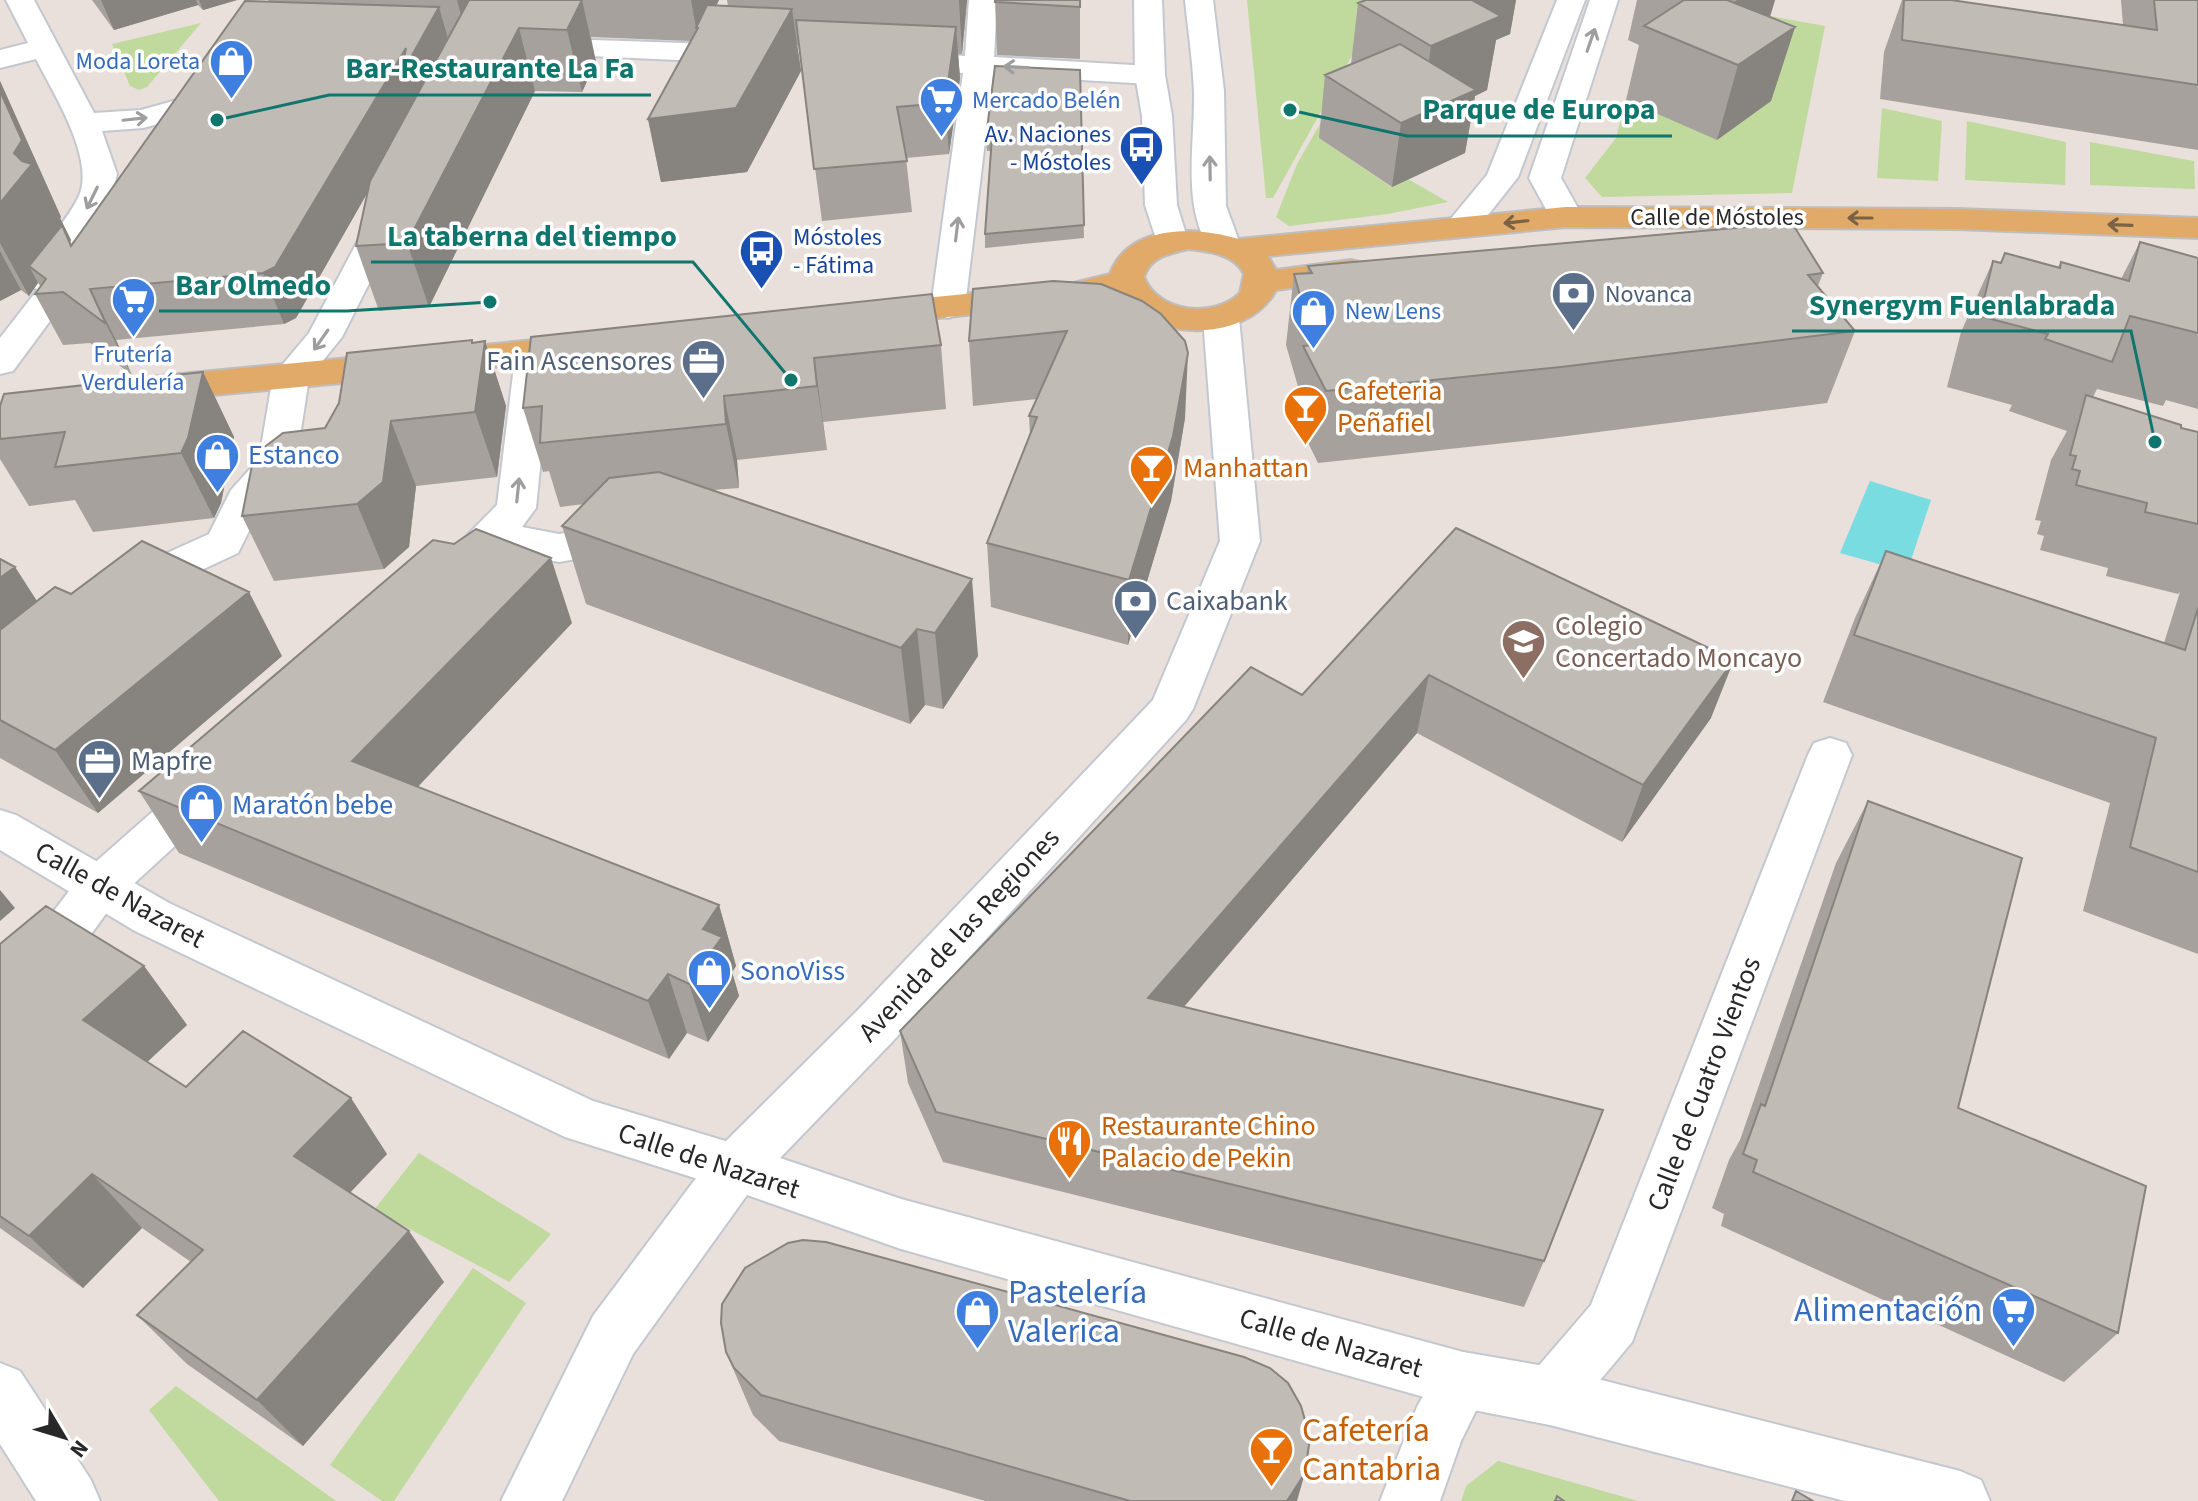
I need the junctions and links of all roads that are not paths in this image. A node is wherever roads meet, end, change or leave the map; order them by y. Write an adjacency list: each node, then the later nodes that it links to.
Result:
1 (20, 0): 9 (street)
2 (983, 0): 14 (street)
3 (1148, 0): 15 (street)
4 (1199, 0): 24 (street, one-way to 4)
5 (1571, 0): 21 (street)
6 (1604, 0): 20 (street, one-way to 6)
7 (725, 22): 10 (street)
8 (510, 46): 10 (street)
9 (44, 48): 12 (street); 16 (street)
10 (710, 53): 11 (street)
11 (773, 56)
12 (0, 59)
13 (880, 60): 14 (street)
14 (979, 65): 15 (street, one-way to 14); 30 (street, one-way to 14)
15 (1150, 75): 23 (street)
16 (84, 123): 17 (street, one-way to 17); 33 (street, one-way to 33)
17 (160, 142)
18 (404, 185): 37 (street, one-way to 37)
19 (126, 192): 36 (street)
20 (1566, 217): 21 (main road, Calle de Móstoles, one-way to 21); 22 (main road, Calle de Móstoles, one-way to 20)
21 (1461, 227): 24 (main road, Calle de Móstoles)
22 (2198, 228)
23 (1171, 241): 24 (main road); 28 (main road)
24 (1230, 246): 29 (main road)
25 (1595, 248): 26 (main road, Calle de Móstoles)
26 (2198, 254)
27 (1383, 267): 29 (main road)
28 (1126, 281): 30 (main road); 32 (main road)
29 (1262, 282): 32 (main road)
30 (948, 307): 31 (main road)
31 (839, 318)
32 (1221, 318): 48 (street, Avenida de las Regiones)
33 (0, 325)
34 (626, 341): 35 (main road)
35 (534, 352): 37 (main road); 40 (street, one-way to 35)
36 (0, 363)
37 (289, 387): 38 (main road); 42 (street)
38 (120, 391)
39 (658, 534): 40 (street)
40 (493, 536): 41 (street)
41 (418, 603)
42 (105, 618)
43 (1830, 755): 51 (street, Calle de Cuatro Vientos)
44 (239, 762): 46 (street)
45 (0, 828): 46 (street, Calle de Nazaret)
46 (99, 887): 47 (street); 48 (street, Calle de Nazaret)
47 (0, 991)
48 (736, 1167): 49 (street, Calle de Nazaret); 53 (street, Avenida de las Regiones)
49 (1463, 1380): 51 (street, Calle de Nazaret); 54 (street, Calle de Nazaret)
50 (0, 1391): 52 (street)
51 (1550, 1396): 55 (street, Calle de Nazaret)
52 (70, 1501)
53 (531, 1501)
54 (1410, 1501)
55 (1960, 1501)

